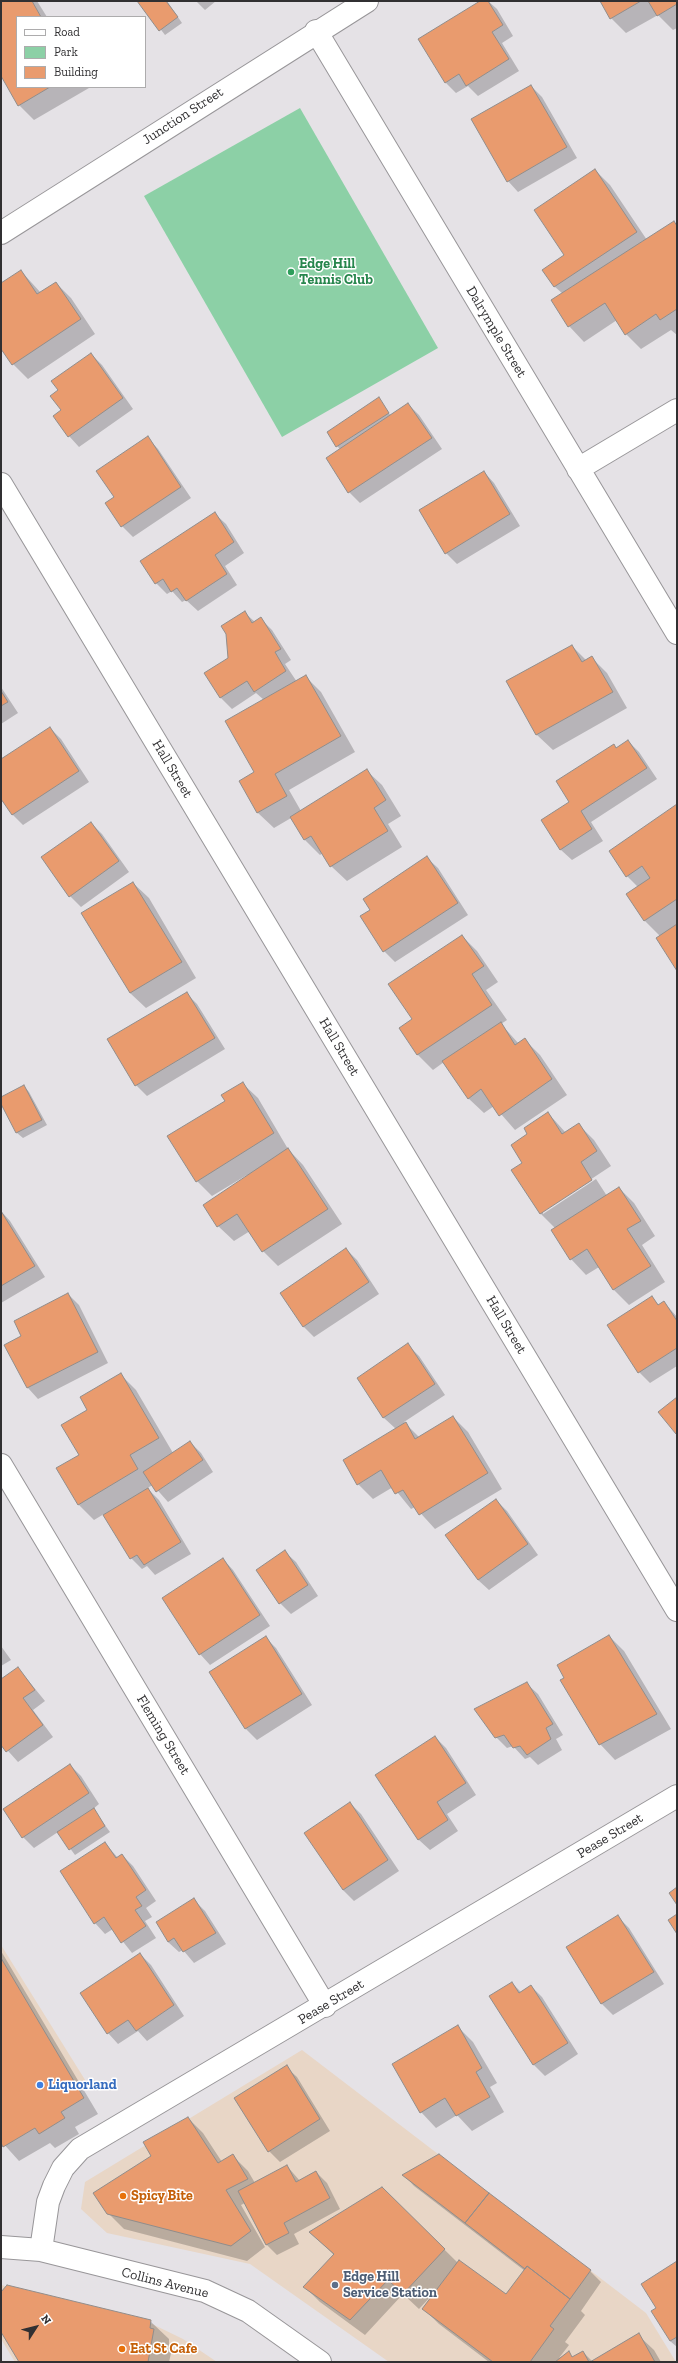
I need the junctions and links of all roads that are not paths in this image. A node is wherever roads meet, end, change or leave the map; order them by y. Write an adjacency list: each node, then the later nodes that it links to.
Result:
1 (366, 1): 2 (street, Junction Street)
2 (316, 31): 3 (street, Junction Street); 5 (street, Dalrymple Street)
3 (1, 233)
4 (677, 410): 5 (street)
5 (578, 469): 7 (street, Dalrymple Street)
6 (1, 484): 9 (street, Hall Street)
7 (677, 634)
8 (1, 1465): 11 (street, Fleming Street)
9 (677, 1610)
10 (677, 1796): 11 (street, Pease Street)
11 (325, 2006): 13 (street, Pease Street)
12 (1, 2247): 13 (street, Collins Avenue)
13 (40, 2250): 14 (street); 15 (street, Collins Avenue)
14 (1, 2262)
15 (320, 2362)

